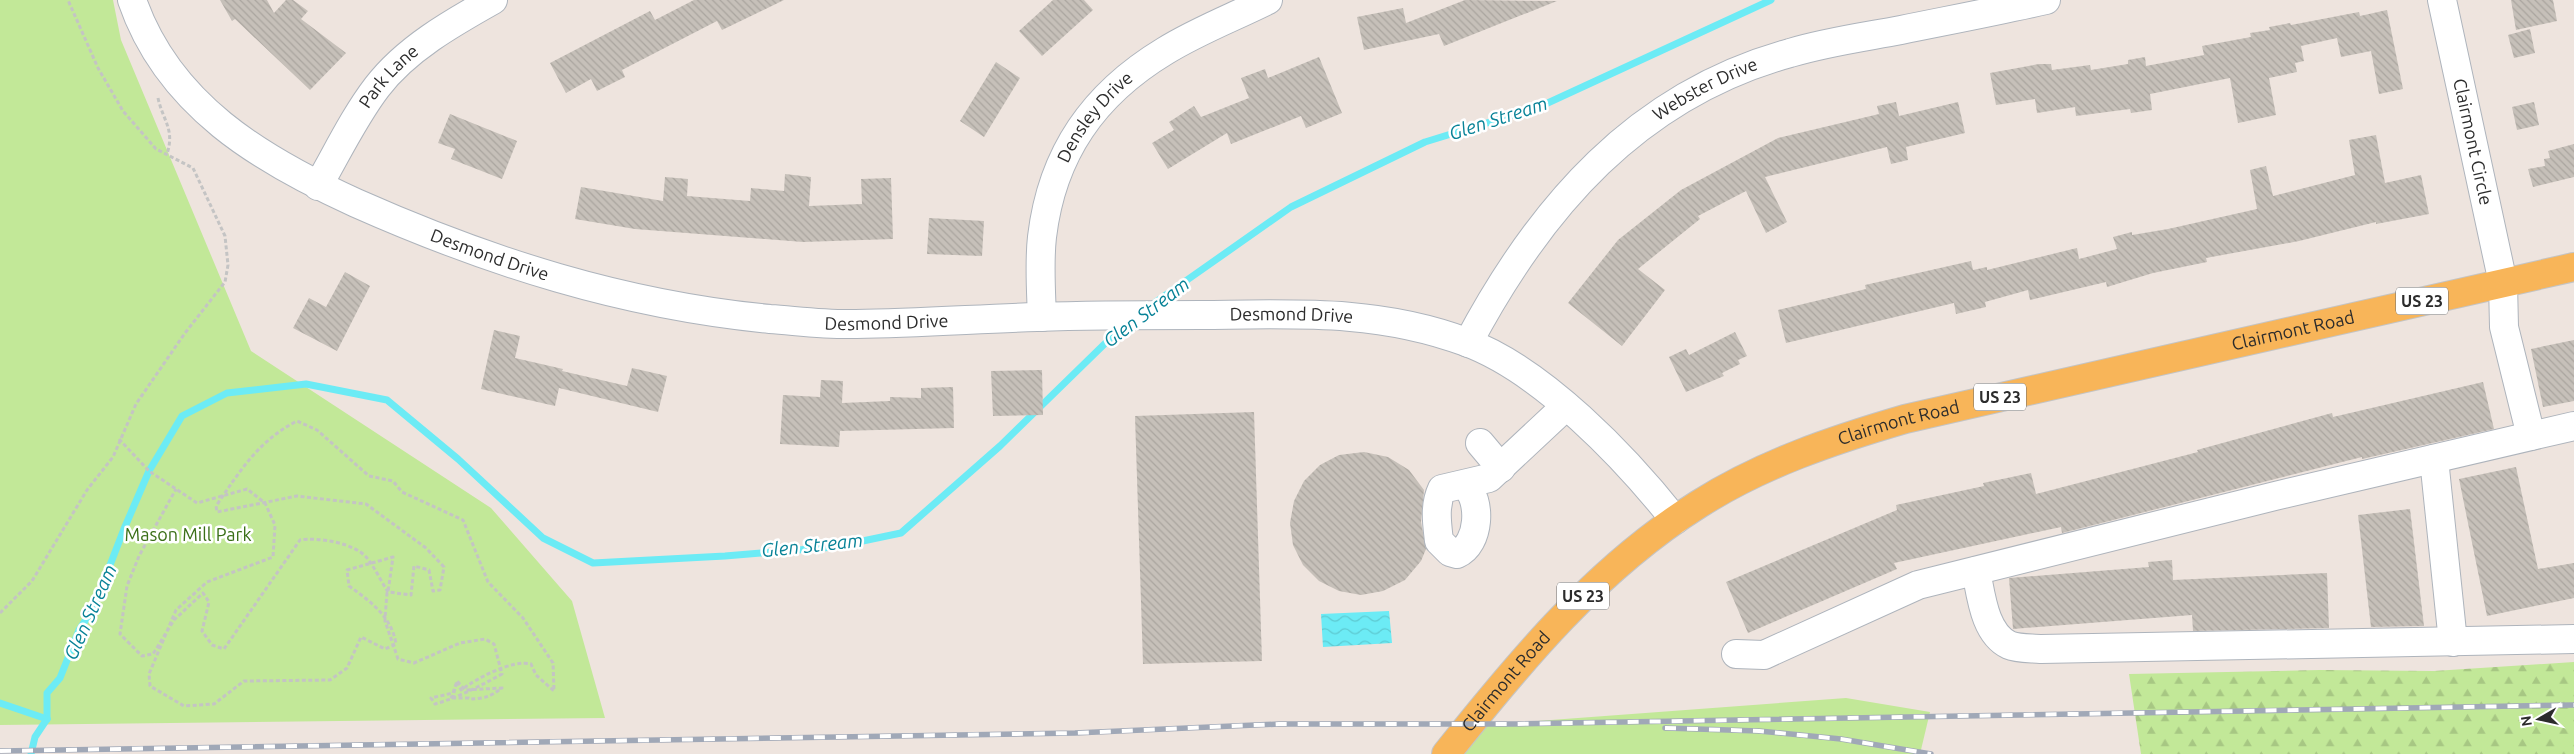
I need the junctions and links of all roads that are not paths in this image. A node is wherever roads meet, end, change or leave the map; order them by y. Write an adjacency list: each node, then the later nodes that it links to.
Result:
1 (132, 0): 6 (street, Desmond Drive)
2 (493, 0): 6 (street, Park Lane)
3 (1268, 0): 9 (street, Densley Drive)
4 (2046, 0): 10 (street, Webster Drive)
5 (2442, 0): 8 (street, Clairmont Circle)
6 (318, 186): 9 (street, Desmond Drive)
7 (2574, 267): 8 (main road, Clairmont Road / US 23)
8 (2503, 283): 13 (street, Clairmont Circle); 18 (main road, Clairmont Road / US 23)
9 (1042, 317): 10 (street, Desmond Drive)
10 (1468, 343): 11 (street, Desmond Drive)
11 (1566, 406): 16 (street); 18 (street, Desmond Drive)
12 (2574, 426): 13 (street)
13 (2531, 436): 15 (street)
14 (1480, 442): 16 (street)
15 (2434, 458): 19 (street); 21 (street)
16 (1501, 468): 17 (street)
17 (1465, 485)
18 (1675, 520): 23 (main road, Clairmont Road / US 23)
19 (1976, 571): 21 (street); 22 (street)
20 (2574, 639): 21 (street)
21 (2453, 642)
22 (1736, 654)
23 (1446, 754)

